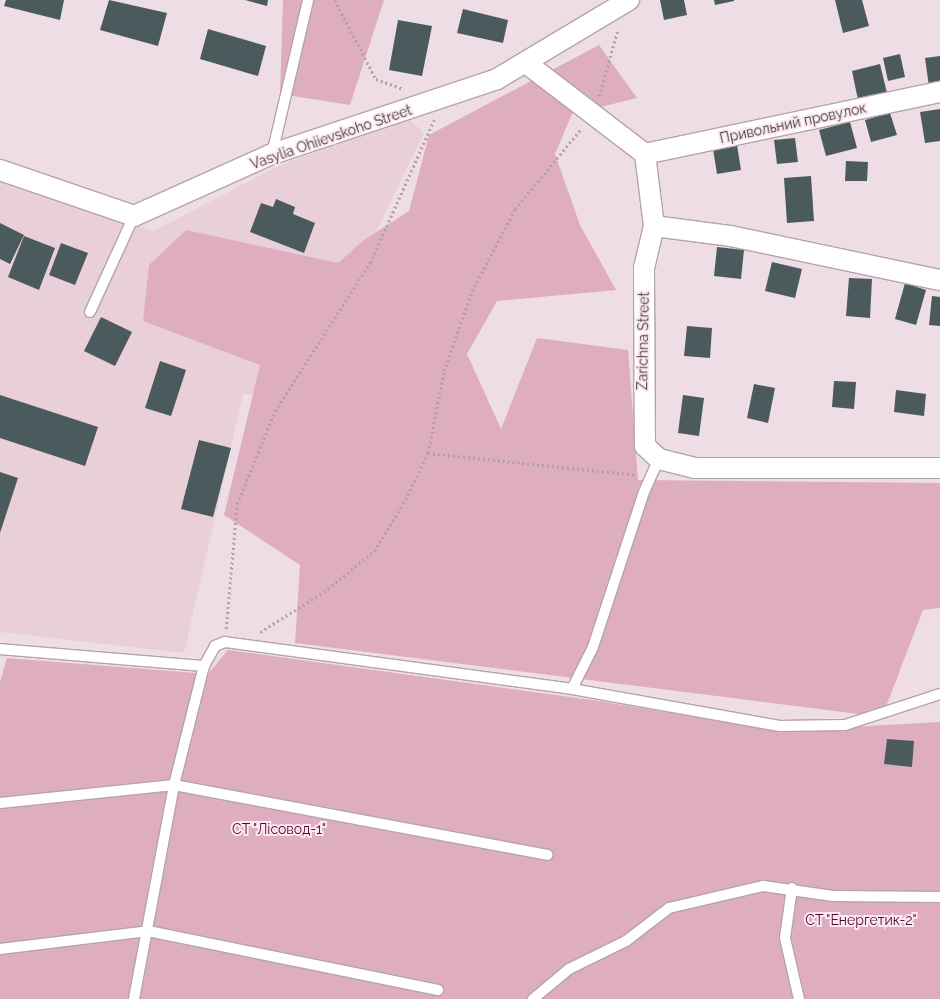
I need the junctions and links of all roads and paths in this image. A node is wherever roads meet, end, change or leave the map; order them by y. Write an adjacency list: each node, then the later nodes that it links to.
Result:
1 (308, 0): 8 (lane)
2 (335, 0): 6 (path)
3 (628, 1): 4 (street, Vasylia Ohiievskoho Street); 7 (path)
4 (526, 63): 6 (street, Vasylia Ohiievskoho Street); 7 (street)
5 (940, 92): 9 (street, Привольний провулок)
6 (434, 101): 8 (street, Vasylia Ohiievskoho Street); 18 (path)
7 (594, 114): 9 (street); 15 (path)
8 (272, 154): 11 (street, Vasylia Ohiievskoho Street)
9 (645, 154): 12 (street)
10 (0, 170): 11 (street)
11 (134, 216): 14 (lane)
12 (654, 226): 13 (street); 16 (street, Zarichna Street)
13 (940, 280)
14 (90, 312)
15 (428, 453): 16 (path); 19 (path)
16 (659, 459): 17 (street); 22 (lane)
17 (940, 468)
18 (225, 642): 19 (lane); 21 (lane)
19 (240, 644): 22 (lane)
20 (0, 649): 21 (lane)
21 (204, 666): 24 (lane)
22 (572, 689): 23 (lane)
23 (940, 694)
24 (174, 785): 25 (lane); 26 (lane); 29 (lane)
25 (0, 803)
26 (547, 855)
27 (792, 888): 28 (lane); 33 (lane); 34 (lane)
28 (940, 897)
29 (148, 931): 30 (lane); 31 (lane); 32 (lane)
30 (0, 949)
31 (438, 990)
32 (134, 999)
33 (533, 999)
34 (799, 999)

